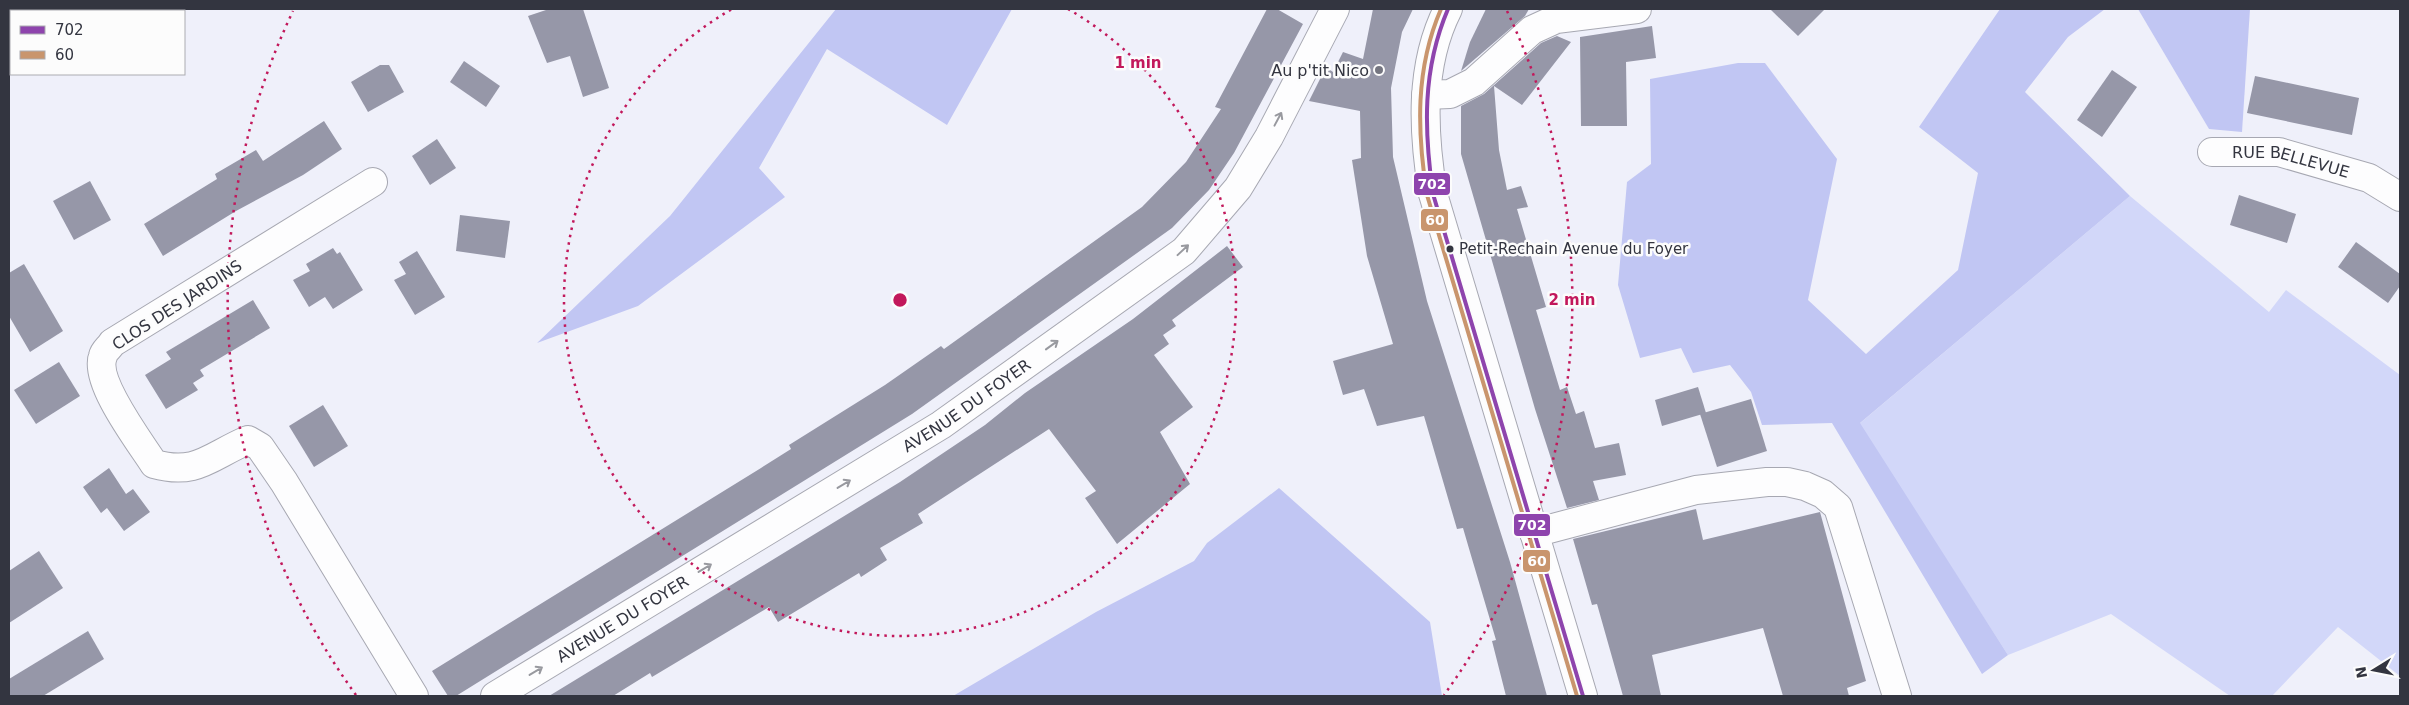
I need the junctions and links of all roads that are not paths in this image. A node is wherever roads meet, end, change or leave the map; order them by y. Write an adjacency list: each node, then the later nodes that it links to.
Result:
1 (1335, 9): 10 (street, AVENUE DU FOYER, one-way to 1)
2 (1448, 9): 4 (street)
3 (1637, 9): 4 (street)
4 (1426, 96): 8 (street)
5 (2212, 152): 7 (street, RUE BELLEVUE)
6 (373, 182): 9 (street, CLOS DES JARDINS)
7 (2400, 197)
8 (1534, 533): 11 (street); 12 (street)
9 (414, 696)
10 (495, 696)
11 (1583, 696)
12 (1897, 696)

